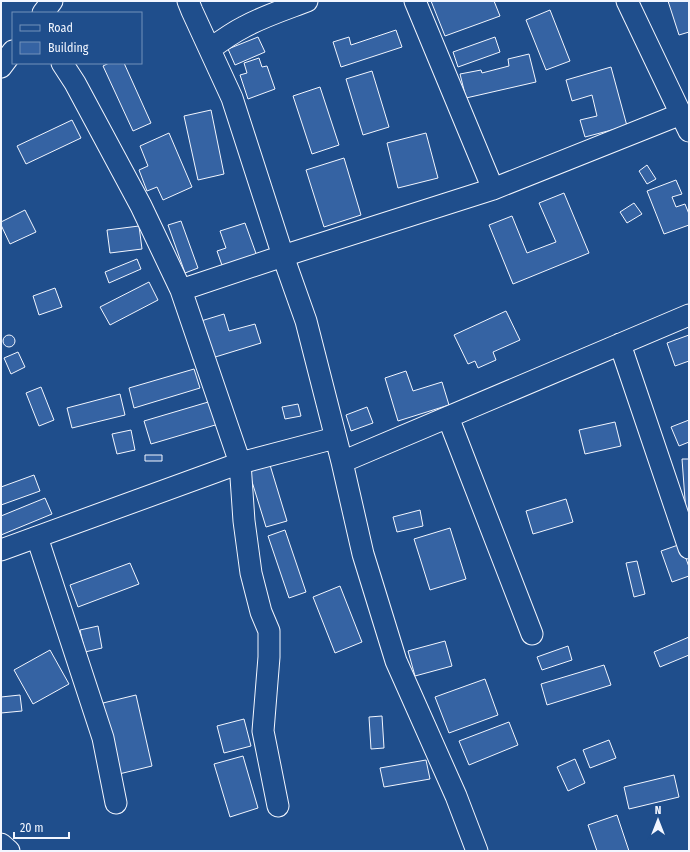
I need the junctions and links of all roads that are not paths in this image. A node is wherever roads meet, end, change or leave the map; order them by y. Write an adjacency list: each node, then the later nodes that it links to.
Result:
1 (52, 1): 6 (street)
2 (188, 1): 7 (street)
3 (307, 1): 7 (street)
4 (415, 1): 12 (street)
5 (627, 1): 11 (street)
6 (44, 12)
7 (210, 49): 13 (street)
8 (12, 53): 10 (street)
9 (63, 64): 14 (street)
10 (1, 67)
11 (685, 123): 12 (street)
12 (493, 189): 13 (street)
13 (283, 256): 14 (street); 18 (street)
14 (181, 290): 20 (street)
15 (689, 315): 16 (street)
16 (620, 344): 17 (street); 22 (street)
17 (448, 417): 19 (street); 24 (street)
18 (336, 438): 19 (street); 20 (street)
19 (342, 462): 29 (street)
20 (240, 463): 21 (street); 26 (street)
21 (37, 537): 23 (street); 25 (street)
22 (689, 548)
23 (1, 550)
24 (532, 634)
25 (116, 803)
26 (278, 806)
27 (1, 844): 28 (street)
28 (9, 851)
29 (477, 851)

